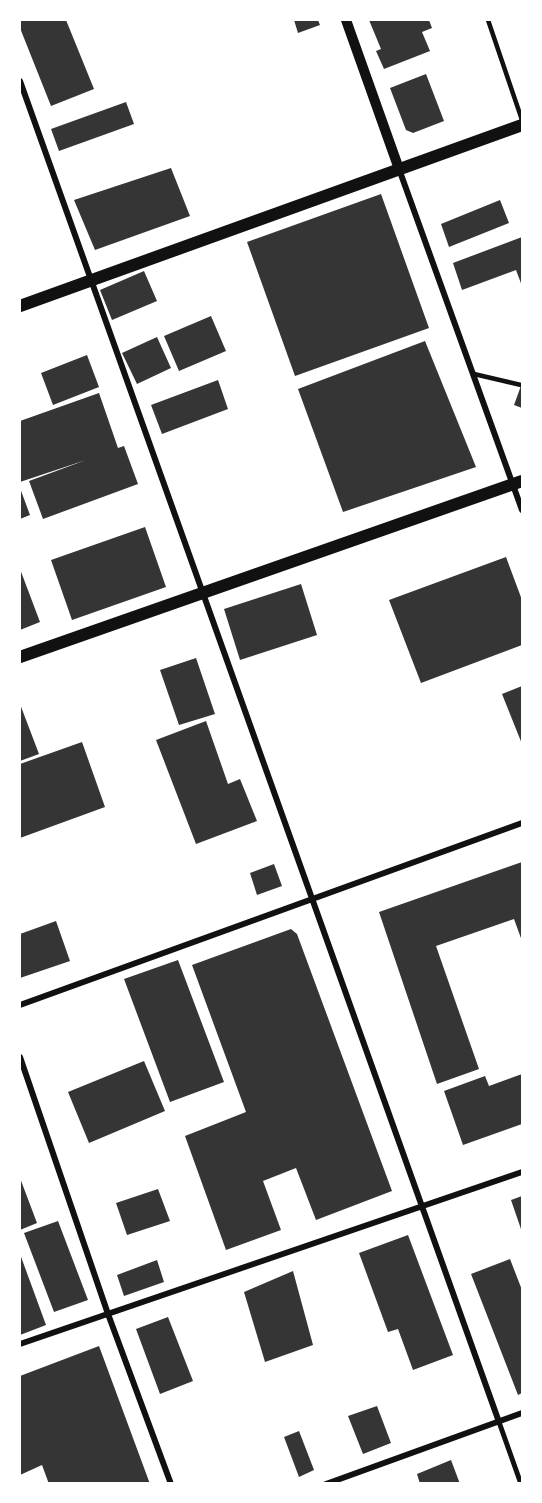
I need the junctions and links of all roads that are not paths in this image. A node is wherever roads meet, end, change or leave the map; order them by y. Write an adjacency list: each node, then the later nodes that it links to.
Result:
1 (346, 20): 5 (street)
2 (488, 20): 4 (lane)
3 (20, 81): 6 (street)
4 (522, 122): 5 (main road)
5 (399, 169): 6 (main road); 8 (street)
6 (91, 280): 7 (main road); 12 (street)
7 (20, 306)
8 (474, 374): 9 (lane); 10 (street)
9 (521, 385)
10 (519, 483): 11 (street); 12 (main road)
11 (522, 510)
12 (203, 593): 13 (main road); 15 (street)
13 (20, 657)
14 (522, 823): 15 (street)
15 (311, 897): 16 (street); 19 (street)
16 (20, 1005)
17 (20, 1057): 20 (street)
18 (522, 1172): 19 (street)
19 (422, 1206): 20 (street); 23 (street)
20 (108, 1314): 21 (street); 24 (street)
21 (20, 1344)
22 (522, 1413): 23 (street)
23 (499, 1422): 25 (street); 26 (street)
24 (171, 1484)
25 (326, 1484)
26 (521, 1484)

